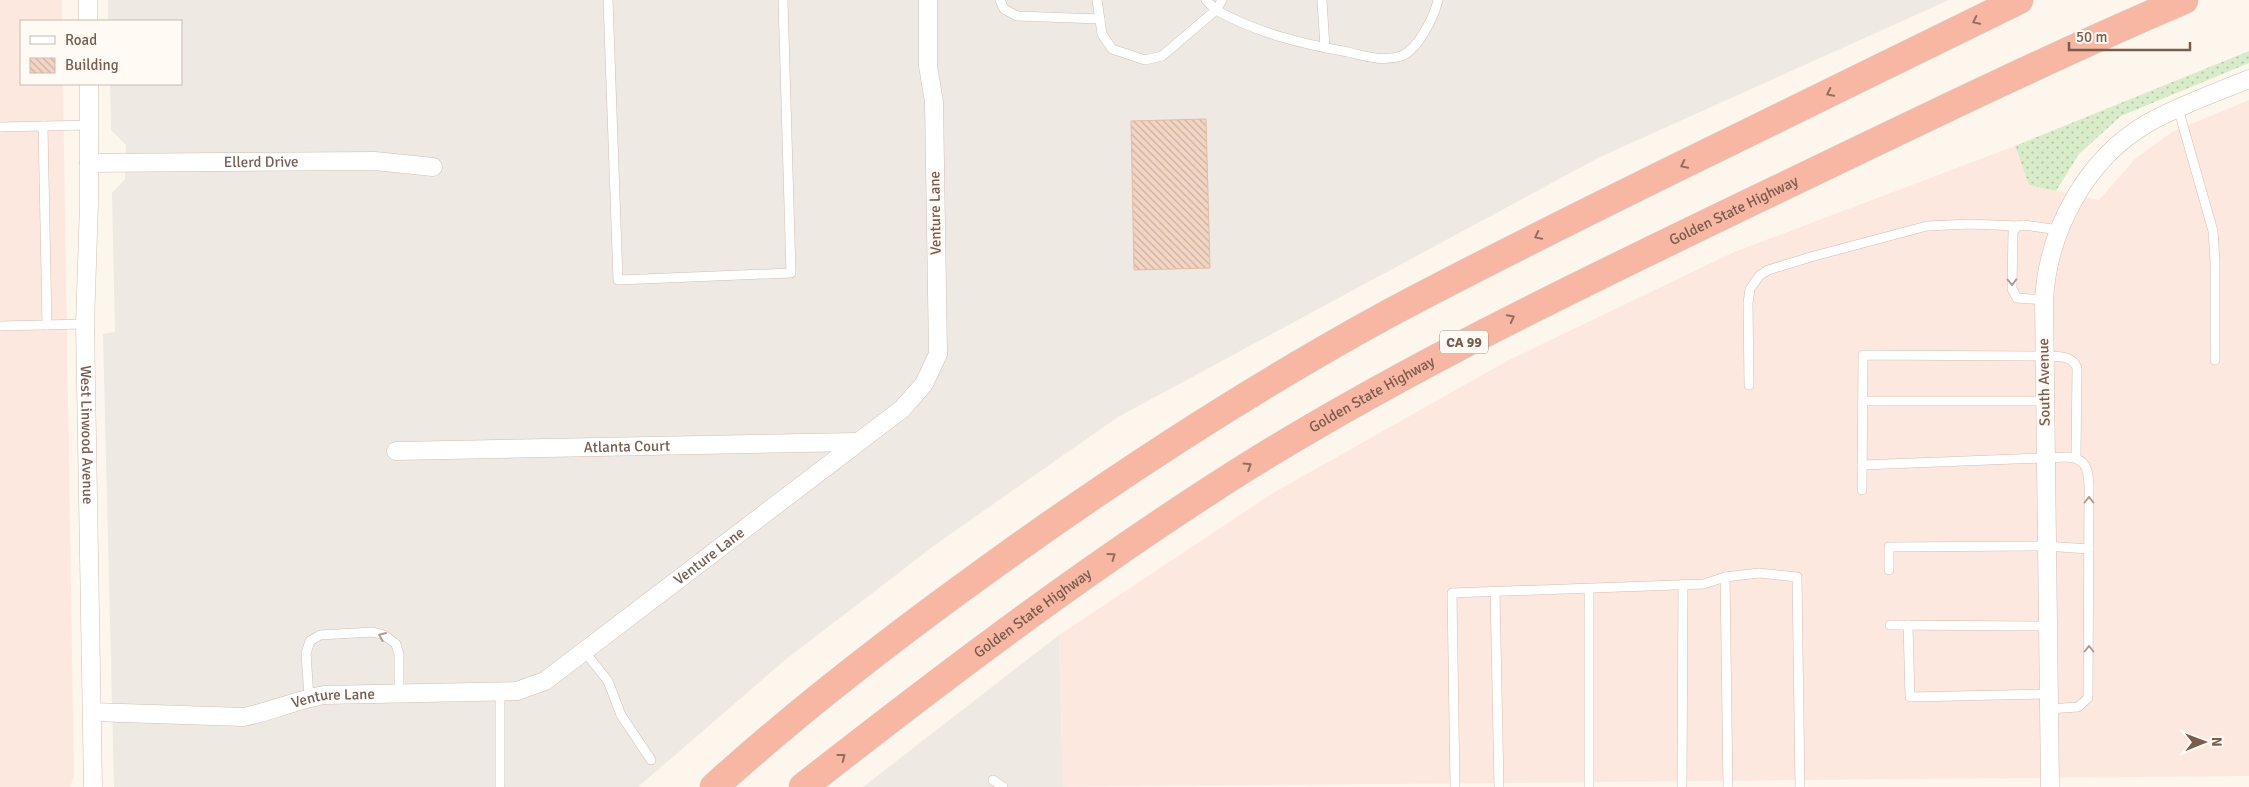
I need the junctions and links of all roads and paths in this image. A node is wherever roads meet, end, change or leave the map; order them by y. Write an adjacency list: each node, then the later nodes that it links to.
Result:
1 (88, 0): 15 (street)
2 (608, 0): 3 (lane)
3 (783, 0)
4 (928, 0): 36 (street, Venture Lane)
5 (1000, 0): 14 (lane)
6 (1098, 0): 14 (lane)
7 (1206, 0): 13 (lane)
8 (1222, 0): 13 (lane)
9 (1322, 0): 16 (lane)
10 (1438, 0): 16 (lane)
11 (2019, 0): 62 (highway, one-way to 62)
12 (2184, 0): 63 (highway, Golden State Highway / CA 99, one-way to 12)
13 (1216, 10): 14 (lane); 16 (lane)
14 (1100, 19)
15 (88, 20)
16 (1325, 48)
17 (2249, 79): 19 (street, South Avenue)
18 (89, 85): 20 (street, West Linwood Avenue)
19 (2178, 108): 26 (street, South Avenue); 32 (lane)
20 (89, 125): 21 (lane); 23 (street, West Linwood Avenue)
21 (43, 126): 22 (lane); 29 (lane)
22 (0, 127)
23 (89, 163): 24 (street, Ellerd Drive); 28 (street, West Linwood Avenue)
24 (433, 167)
25 (2018, 226): 26 (lane); 27 (lane, one-way to 27); 33 (lane)
26 (2059, 230): 27 (street, South Avenue)
27 (2044, 300): 31 (street, South Avenue)
28 (84, 324): 29 (lane); 57 (street, West Linwood Avenue)
29 (47, 325): 30 (lane)
30 (0, 326)
31 (2044, 356): 34 (lane); 35 (street, South Avenue); 39 (lane)
32 (2215, 360)
33 (1749, 385)
34 (1863, 401): 35 (lane); 40 (lane)
35 (2045, 401): 38 (street, South Avenue)
36 (858, 442): 37 (street, Atlanta Court); 52 (street, Venture Lane)
37 (396, 451)
38 (2045, 458): 39 (lane); 40 (lane); 42 (street, South Avenue)
39 (2076, 458): 43 (lane, one-way to 39)
40 (1862, 465): 41 (lane)
41 (1862, 490)
42 (2045, 546): 43 (lane); 44 (lane); 51 (street, South Avenue)
43 (2089, 549): 56 (lane, one-way to 43)
44 (1889, 570)
45 (1725, 577): 46 (lane); 69 (lane); 70 (lane)
46 (1683, 584): 47 (lane); 68 (lane)
47 (1589, 589): 48 (lane); 67 (lane)
48 (1494, 592): 65 (lane); 66 (lane)
49 (1890, 625): 50 (lane)
50 (1908, 625): 51 (lane); 56 (lane)
51 (2047, 626): 56 (street, South Avenue)
52 (584, 651): 53 (street, Venture Lane); 58 (lane)
53 (500, 691): 54 (street, Venture Lane); 60 (lane)
54 (399, 694): 55 (street, Venture Lane); 55 (lane, one-way to 55)
55 (309, 698): 57 (street, Venture Lane)
56 (2048, 701): 71 (street, South Avenue)
57 (92, 712): 61 (street, West Linwood Avenue)
58 (651, 760)
59 (993, 780): 64 (lane)
60 (500, 786)
61 (92, 787)
62 (714, 787)
63 (803, 787)
64 (1003, 787)
65 (1455, 787)
66 (1498, 787)
67 (1590, 787)
68 (1682, 787)
69 (1728, 787)
70 (1800, 787)
71 (2050, 787)

